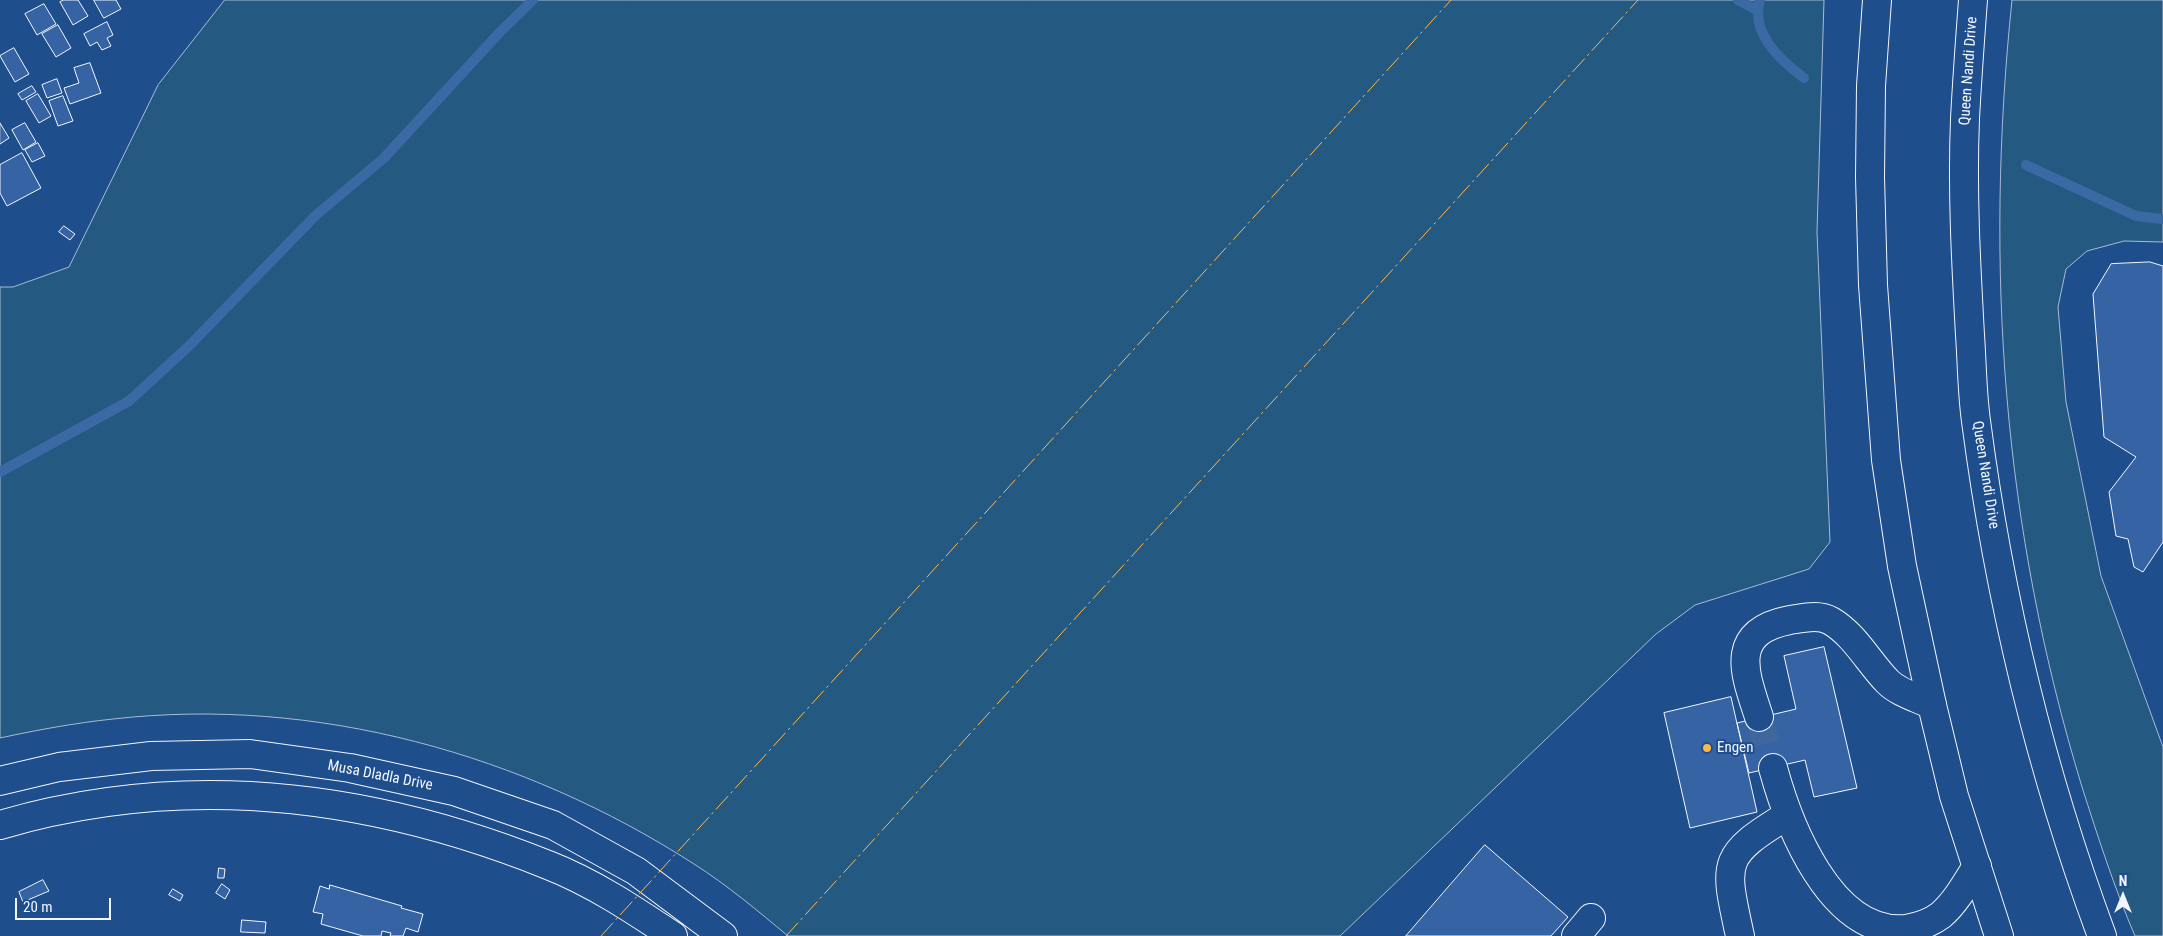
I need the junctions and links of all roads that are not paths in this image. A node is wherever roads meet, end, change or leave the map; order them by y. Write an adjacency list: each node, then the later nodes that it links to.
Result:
1 (1877, 0): 3 (main road)
2 (1973, 0): 15 (main road, Queen Nandi Drive)
3 (1932, 705): 4 (main road); 9 (main road)
4 (1759, 718)
5 (1773, 768): 7 (main road)
6 (0, 781): 12 (main road, Musa Dladla Drive)
7 (1788, 815): 10 (main road); 13 (main road)
8 (0, 825): 11 (main road)
9 (1978, 866): 10 (main road); 14 (main road)
10 (1890, 934)
11 (673, 936)
12 (723, 936)
13 (1740, 936)
14 (1999, 936)
15 (2102, 936)

